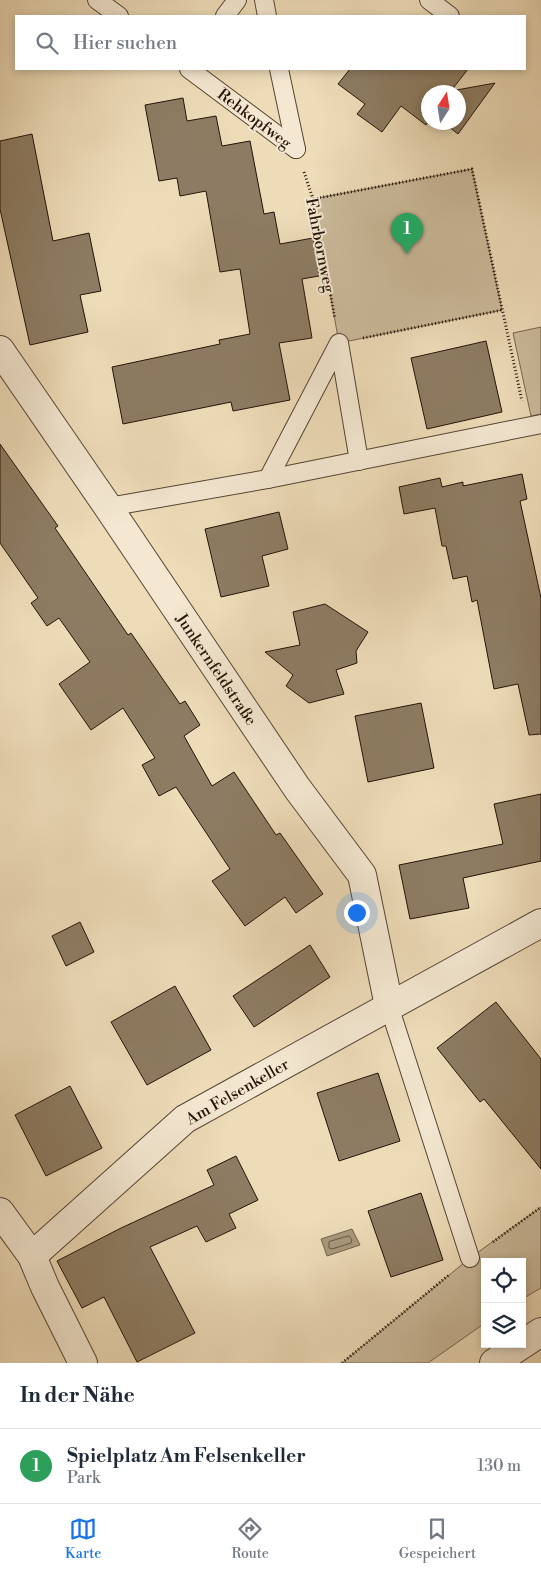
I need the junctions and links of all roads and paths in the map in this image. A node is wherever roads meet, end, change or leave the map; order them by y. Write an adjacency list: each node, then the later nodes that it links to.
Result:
1 (97, 0): 5 (lane)
2 (237, 0): 6 (lane)
3 (264, 0): 7 (lane)
4 (428, 0): 8 (lane)
5 (118, 15)
6 (226, 15)
7 (267, 15)
8 (449, 15)
9 (190, 70): 11 (lane, Rehkopfweg)
10 (279, 70): 11 (lane)
11 (296, 149): 12 (path, Fahrbornweg)
12 (313, 199): 13 (path); 14 (path, Fahrbornweg)
13 (502, 310): 14 (path); 16 (path)
14 (339, 343): 17 (lane); 18 (lane)
15 (0, 350): 19 (street, Junkernfeldstraße)
16 (534, 426): 17 (lane)
17 (359, 461): 18 (lane)
18 (268, 479): 19 (lane)
19 (108, 507): 21 (street, Junkernfeldstraße)
20 (541, 922): 21 (street, Am Felsenkeller)
21 (389, 1006): 24 (street, Am Felsenkeller); 25 (lane)
22 (541, 1207): 25 (path)
23 (0, 1212): 24 (street)
24 (32, 1256): 27 (street)
25 (470, 1258): 28 (path)
26 (541, 1332): 29 (street)
27 (83, 1363)
28 (342, 1363)
29 (494, 1363)

